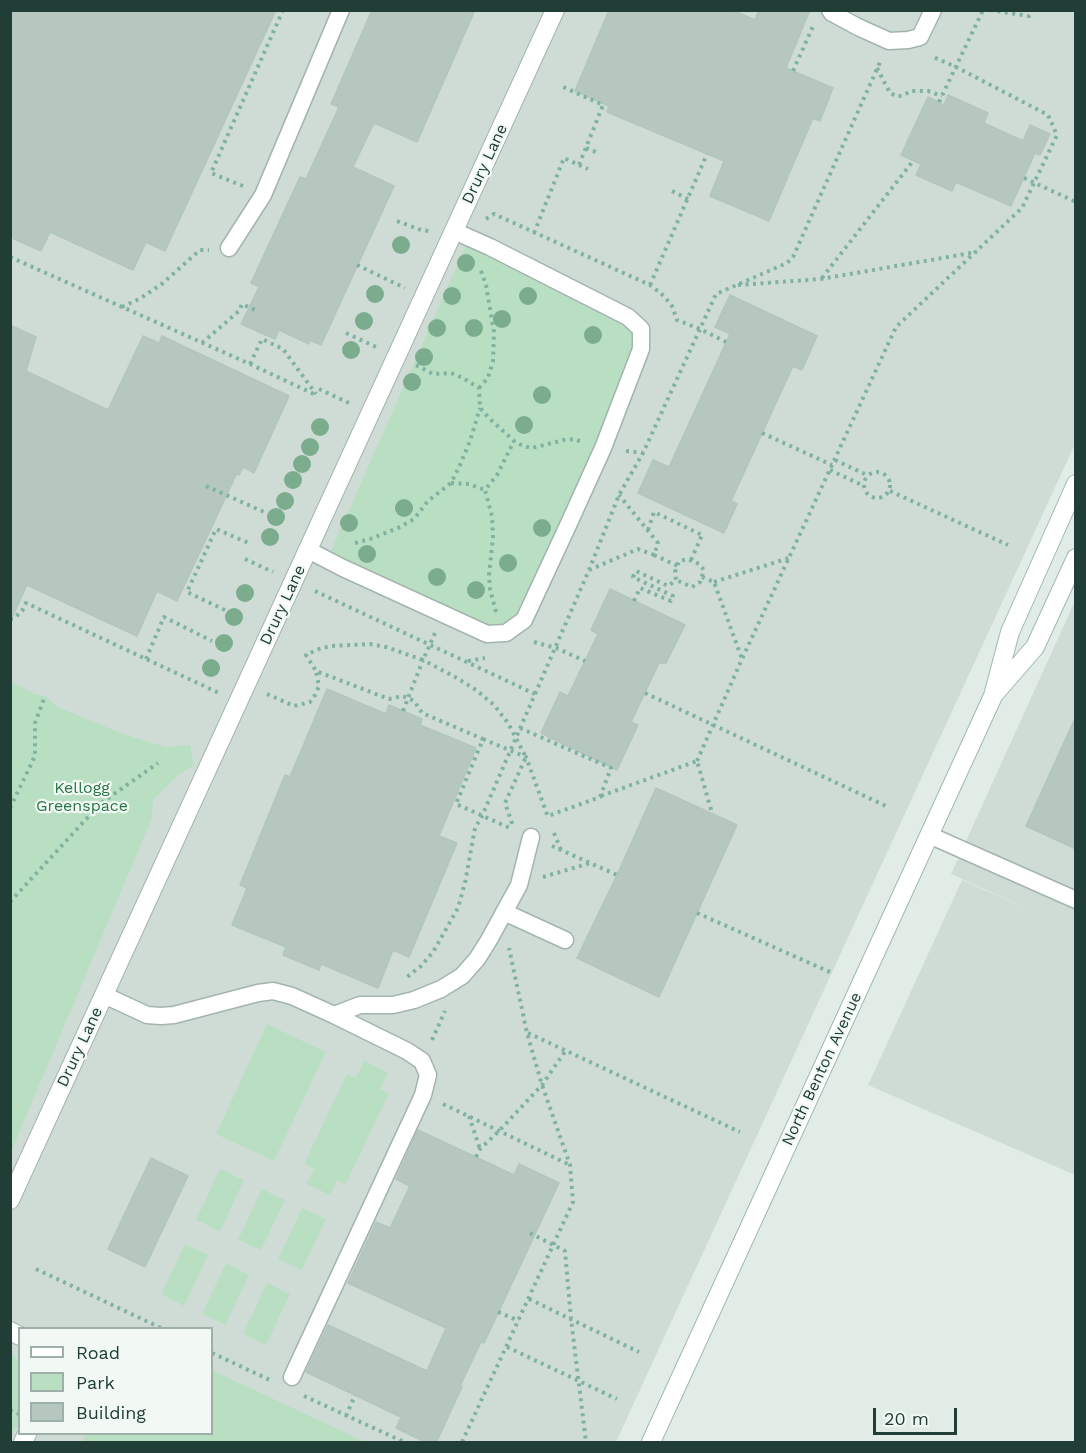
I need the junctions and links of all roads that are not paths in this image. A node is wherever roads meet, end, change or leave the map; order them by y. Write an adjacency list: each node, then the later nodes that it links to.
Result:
1 (342, 10): 6 (lane)
2 (555, 10): 5 (street, Drury Lane)
3 (830, 10): 4 (lane)
4 (933, 10)
5 (454, 231): 8 (street, Drury Lane); 8 (lane)
6 (229, 248)
7 (1076, 484): 10 (street, North Benton Avenue)
8 (308, 550): 16 (street, Drury Lane)
9 (1076, 558): 10 (street, North Benton Avenue)
10 (993, 696): 11 (street, North Benton Avenue)
11 (929, 835): 13 (lane); 20 (street, North Benton Avenue)
12 (531, 837): 14 (lane)
13 (1076, 900)
14 (503, 914): 15 (lane); 17 (lane)
15 (565, 940)
16 (104, 994): 17 (lane); 18 (street, Drury Lane)
17 (334, 1015): 19 (lane)
18 (10, 1200)
19 (289, 1385)
20 (651, 1443)

